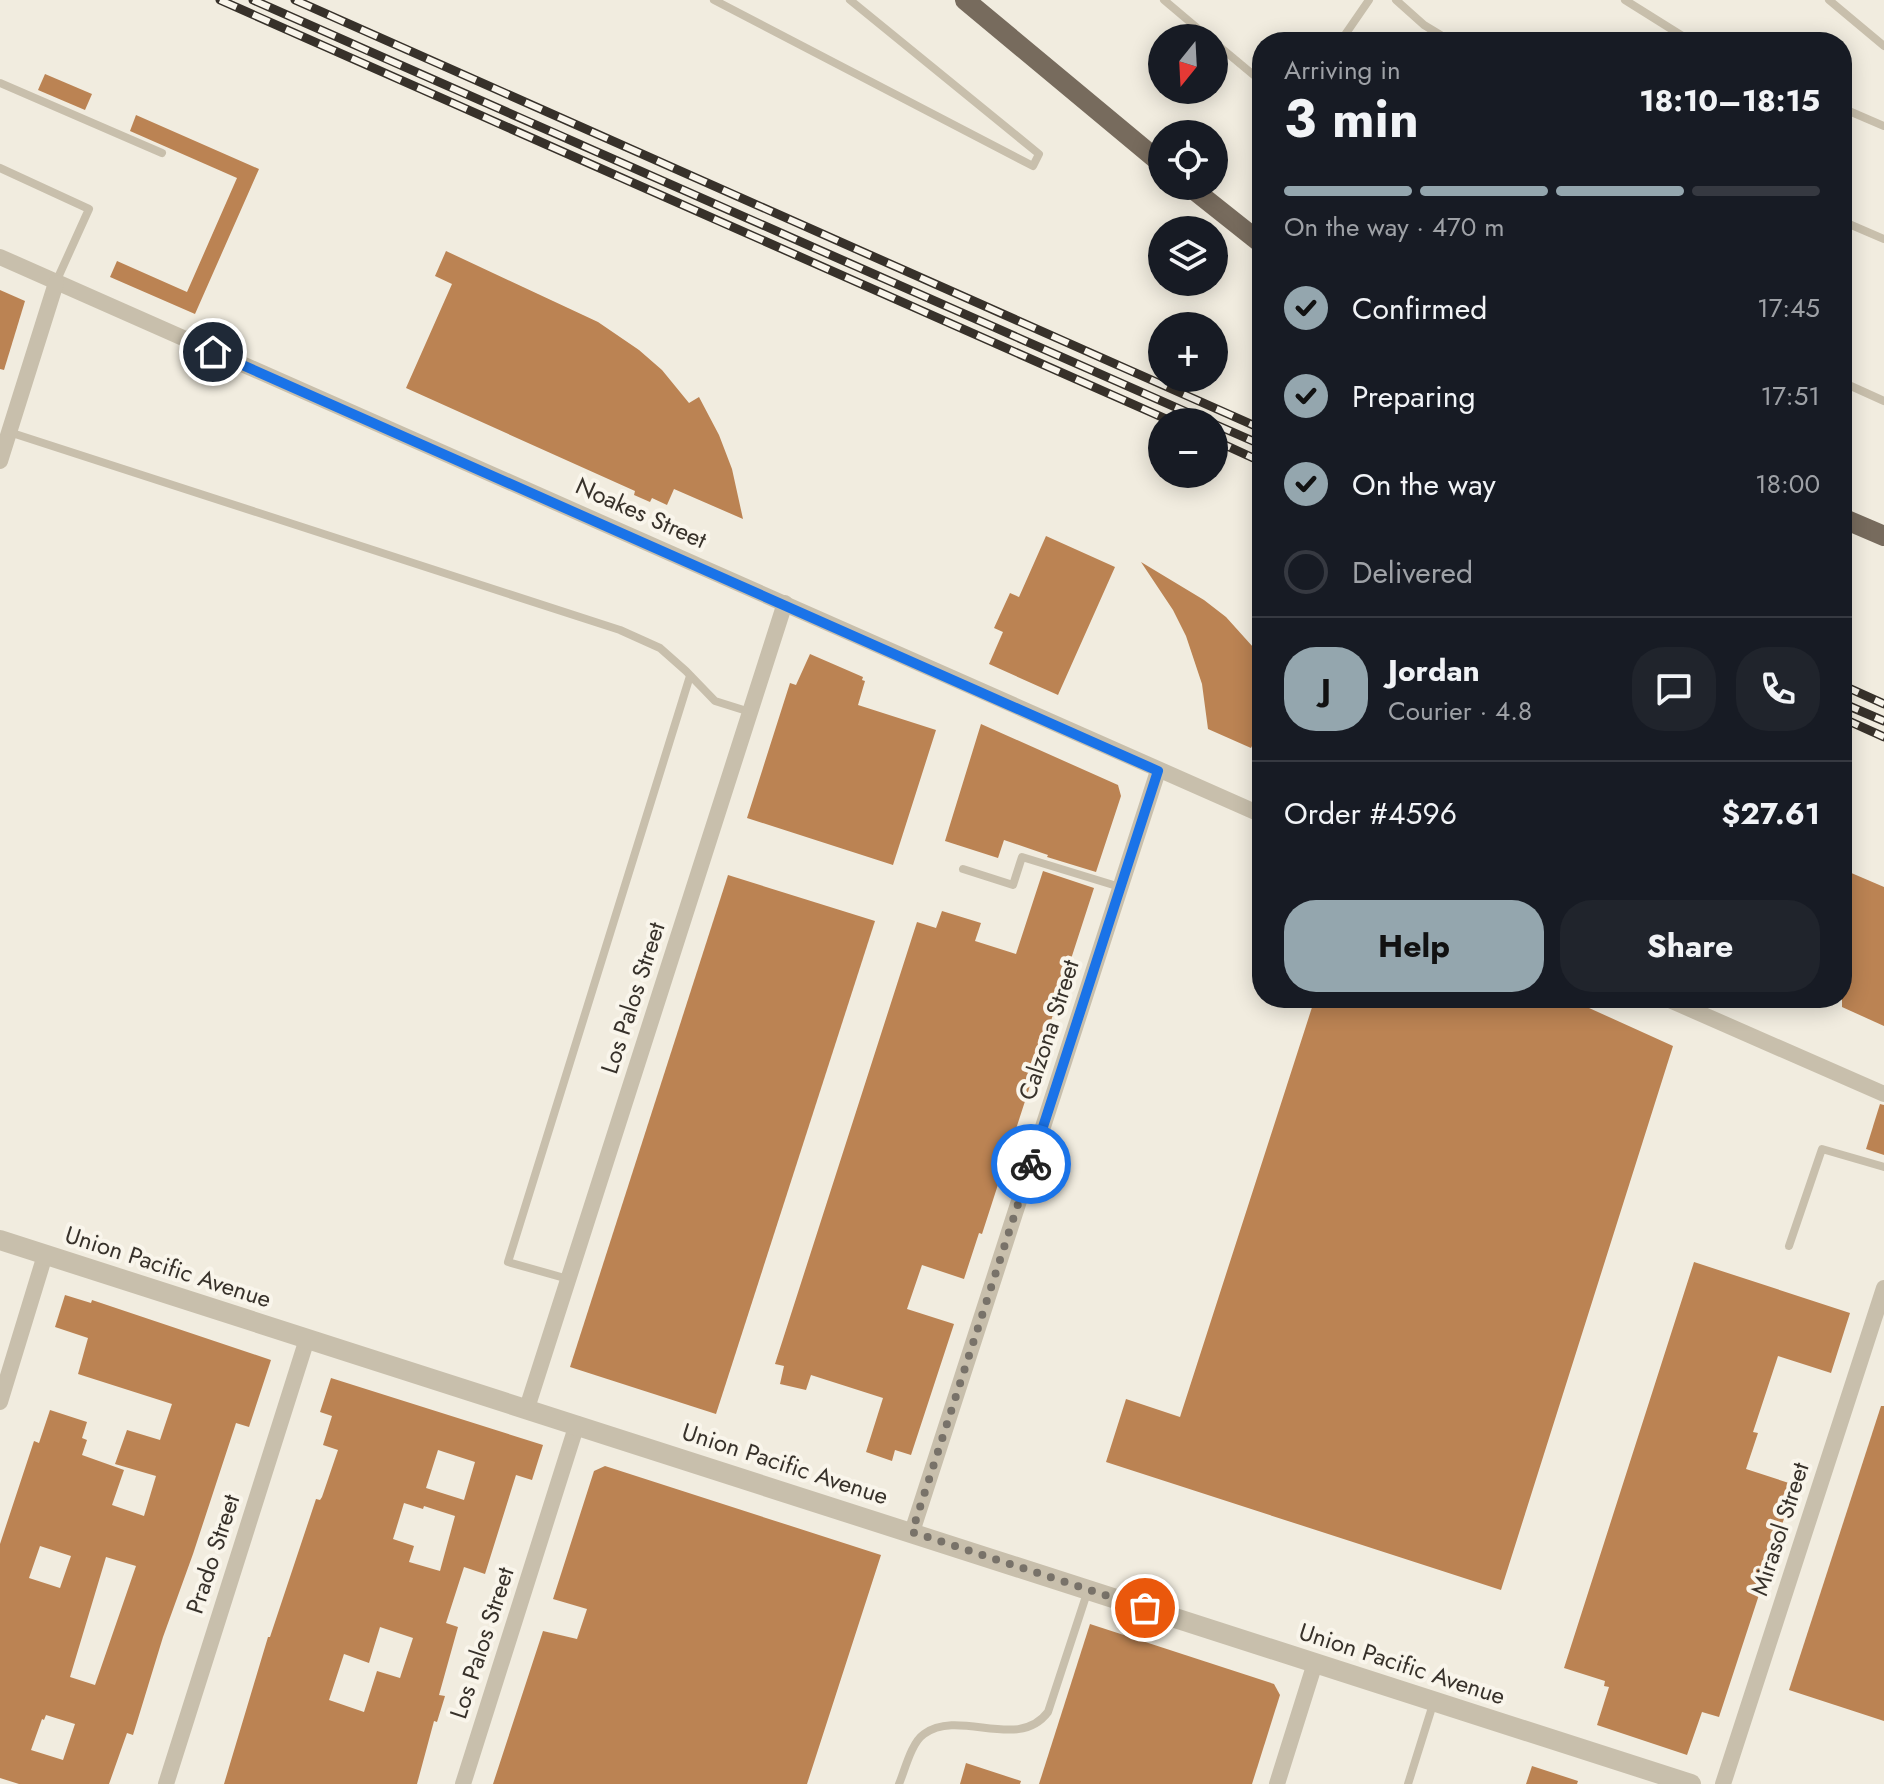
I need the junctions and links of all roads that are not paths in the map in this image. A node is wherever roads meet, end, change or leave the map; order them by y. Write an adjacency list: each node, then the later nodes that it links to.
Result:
1 (714, 0): 2 (lane)
2 (850, 0)
3 (965, 0): 19 (main road)
4 (1164, 0): 9 (lane)
5 (1369, 0): 10 (lane)
6 (1396, 0): 11 (lane)
7 (1625, 0): 12 (lane)
8 (1829, 0): 13 (lane)
9 (1193, 24)
10 (1347, 32)
11 (1436, 32)
12 (1676, 32)
13 (1884, 46)
14 (1228, 53): 15 (lane)
15 (1252, 74)
16 (0, 83): 20 (lane)
17 (1852, 112): 18 (lane)
18 (1884, 126)
19 (1148, 152)
20 (162, 153)
21 (0, 168): 27 (lane)
22 (1207, 200): 24 (main road)
23 (1852, 225): 25 (lane)
24 (1252, 236)
25 (1884, 239)
26 (0, 257): 27 (street, Noakes Street)
27 (56, 283): 30 (street); 34 (street, Noakes Street)
28 (1852, 387): 29 (lane)
29 (1884, 401)
30 (9, 432): 31 (street); 35 (lane)
31 (0, 461)
32 (1852, 522): 33 (main road)
33 (1884, 536)
34 (785, 603): 36 (street, Los Palos Street); 37 (street, Noakes Street)
35 (690, 676): 36 (lane); 47 (lane)
36 (750, 712): 47 (street, Los Palos Street)
37 (1158, 771): 38 (street, Noakes Street); 40 (street, Calzona Street)
38 (1252, 811)
39 (963, 869): 40 (lane)
40 (1120, 888): 53 (street, Calzona Street)
41 (1688, 1008): 42 (street)
42 (1884, 1094)
43 (1884, 1167): 45 (lane)
44 (0, 1240): 46 (street, Union Pacific Avenue)
45 (1789, 1246)
46 (45, 1255): 49 (street, Union Pacific Avenue); 50 (street)
47 (568, 1279): 51 (street, Los Palos Street)
48 (1884, 1288): 63 (street, Mirasol Street)
49 (307, 1339): 51 (street, Union Pacific Avenue); 57 (street, Prado Street)
50 (0, 1402)
51 (527, 1408): 52 (street, Union Pacific Avenue)
52 (577, 1424): 53 (street, Union Pacific Avenue); 58 (street, Los Palos Street)
53 (912, 1532): 54 (street, Union Pacific Avenue)
54 (1088, 1589): 55 (street, Union Pacific Avenue); 59 (lane)
55 (1315, 1663): 56 (street, Union Pacific Avenue); 60 (street)
56 (1434, 1701): 61 (lane); 62 (street, Union Pacific Avenue)
57 (166, 1784)
58 (463, 1784)
59 (899, 1784)
60 (1277, 1784)
61 (1408, 1784)
62 (1691, 1784)
63 (1723, 1784)

